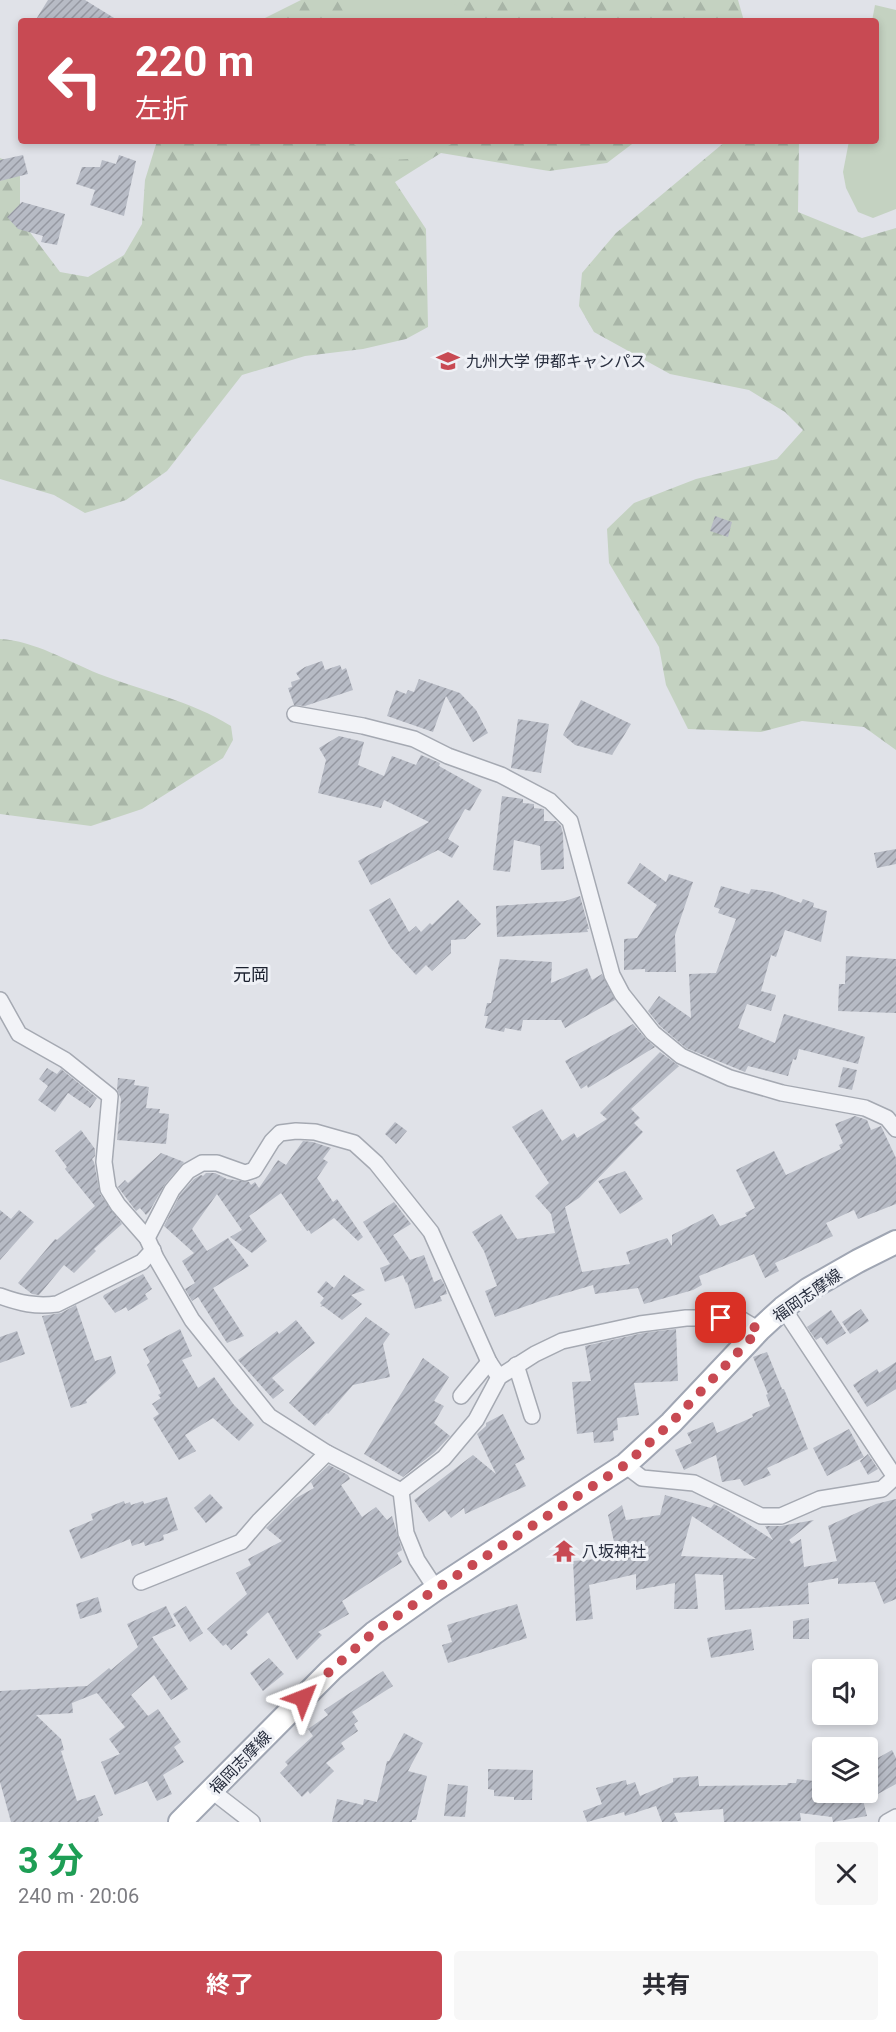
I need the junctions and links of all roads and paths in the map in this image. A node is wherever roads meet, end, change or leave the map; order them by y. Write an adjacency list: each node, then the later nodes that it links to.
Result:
1 (295, 714): 3 (street)
2 (0, 1000): 5 (street)
3 (896, 1129)
4 (896, 1242): 7 (main road, 福岡志摩線)
5 (150, 1244): 6 (street); 9 (street); 14 (street)
6 (0, 1296)
7 (783, 1308): 8 (main road, 福岡志摩線); 16 (street)
8 (759, 1330): 10 (street); 15 (main road, 福岡志摩線)
9 (489, 1362): 11 (street); 12 (street)
10 (516, 1365): 11 (street); 13 (street)
11 (499, 1377): 17 (street)
12 (461, 1396)
13 (532, 1416)
14 (327, 1453): 17 (street); 18 (street)
15 (625, 1465): 16 (street); 19 (main road, 福岡志摩線)
16 (896, 1476)
17 (401, 1491): 19 (street)
18 (141, 1582)
19 (436, 1589): 20 (main road, 福岡志摩線)
20 (212, 1791): 22 (main road, 福岡志摩線); 23 (street)
21 (896, 1817): 24 (street)
22 (180, 1822)
23 (252, 1822)
24 (887, 1822)

